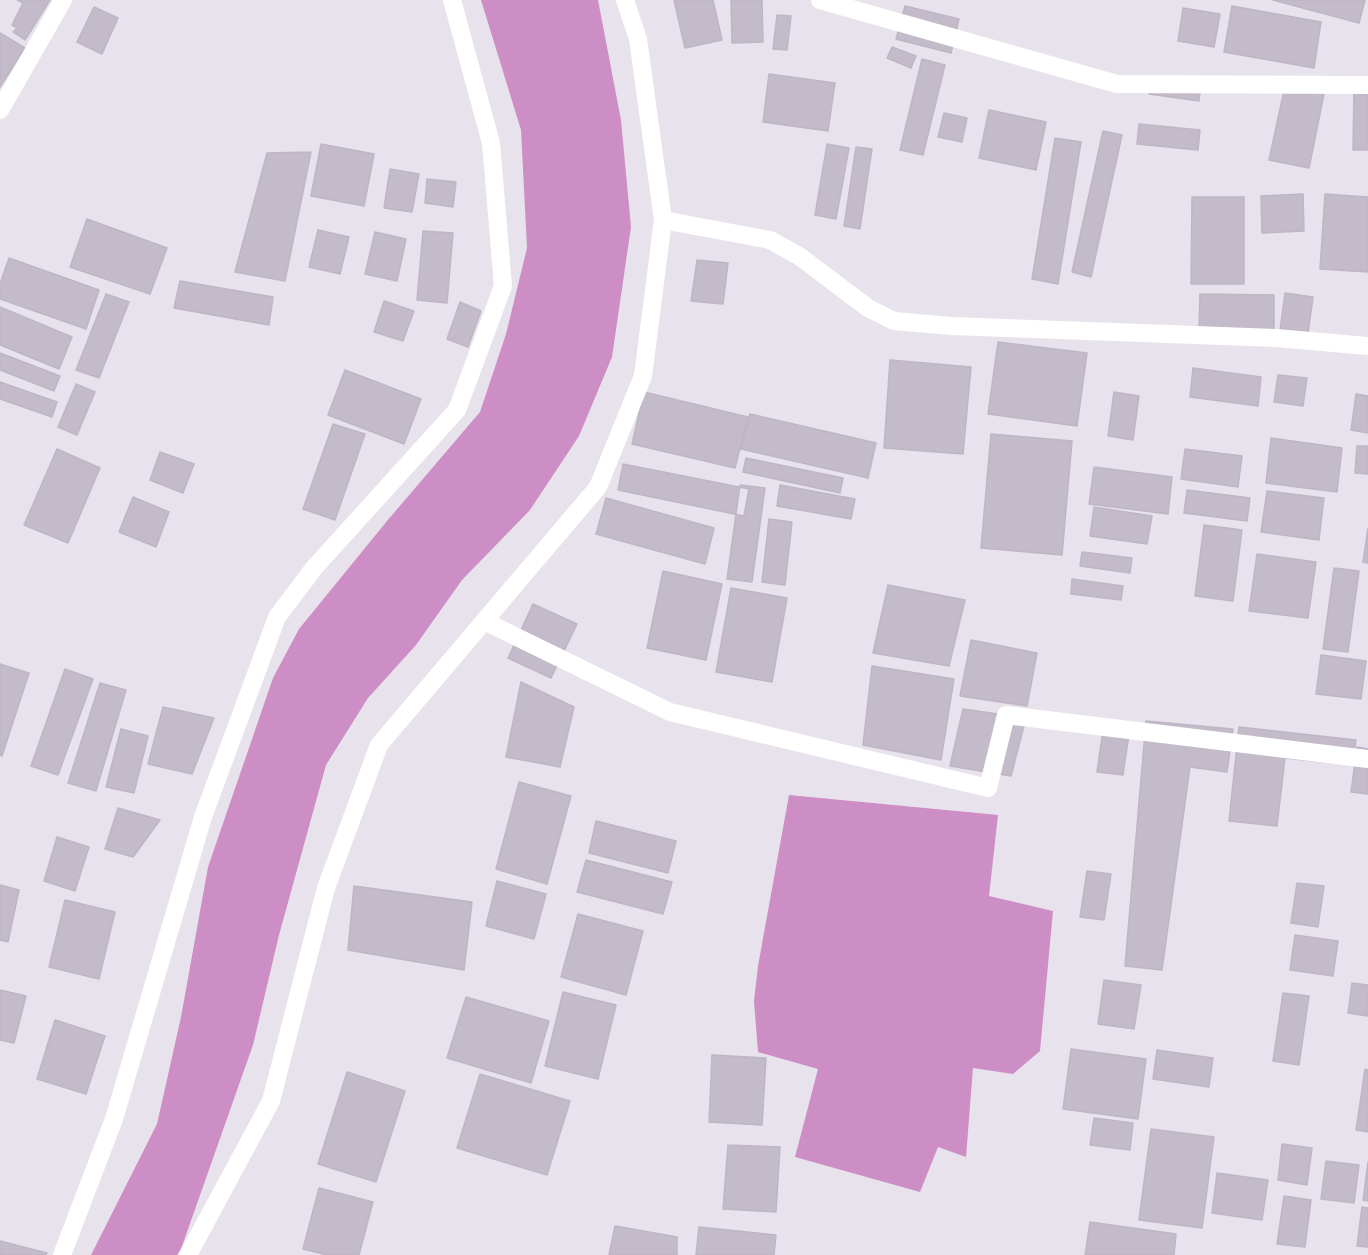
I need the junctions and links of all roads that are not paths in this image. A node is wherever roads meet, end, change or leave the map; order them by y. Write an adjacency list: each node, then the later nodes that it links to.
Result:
1 (63, 0): 6 (street)
2 (452, 0): 11 (street)
3 (625, 0): 7 (street)
4 (820, 0): 5 (street)
5 (1368, 85)
6 (0, 110)
7 (663, 220): 8 (street); 9 (street)
8 (1368, 346)
9 (484, 621): 10 (street); 12 (street)
10 (1368, 759)
11 (62, 1255)
12 (188, 1255)

